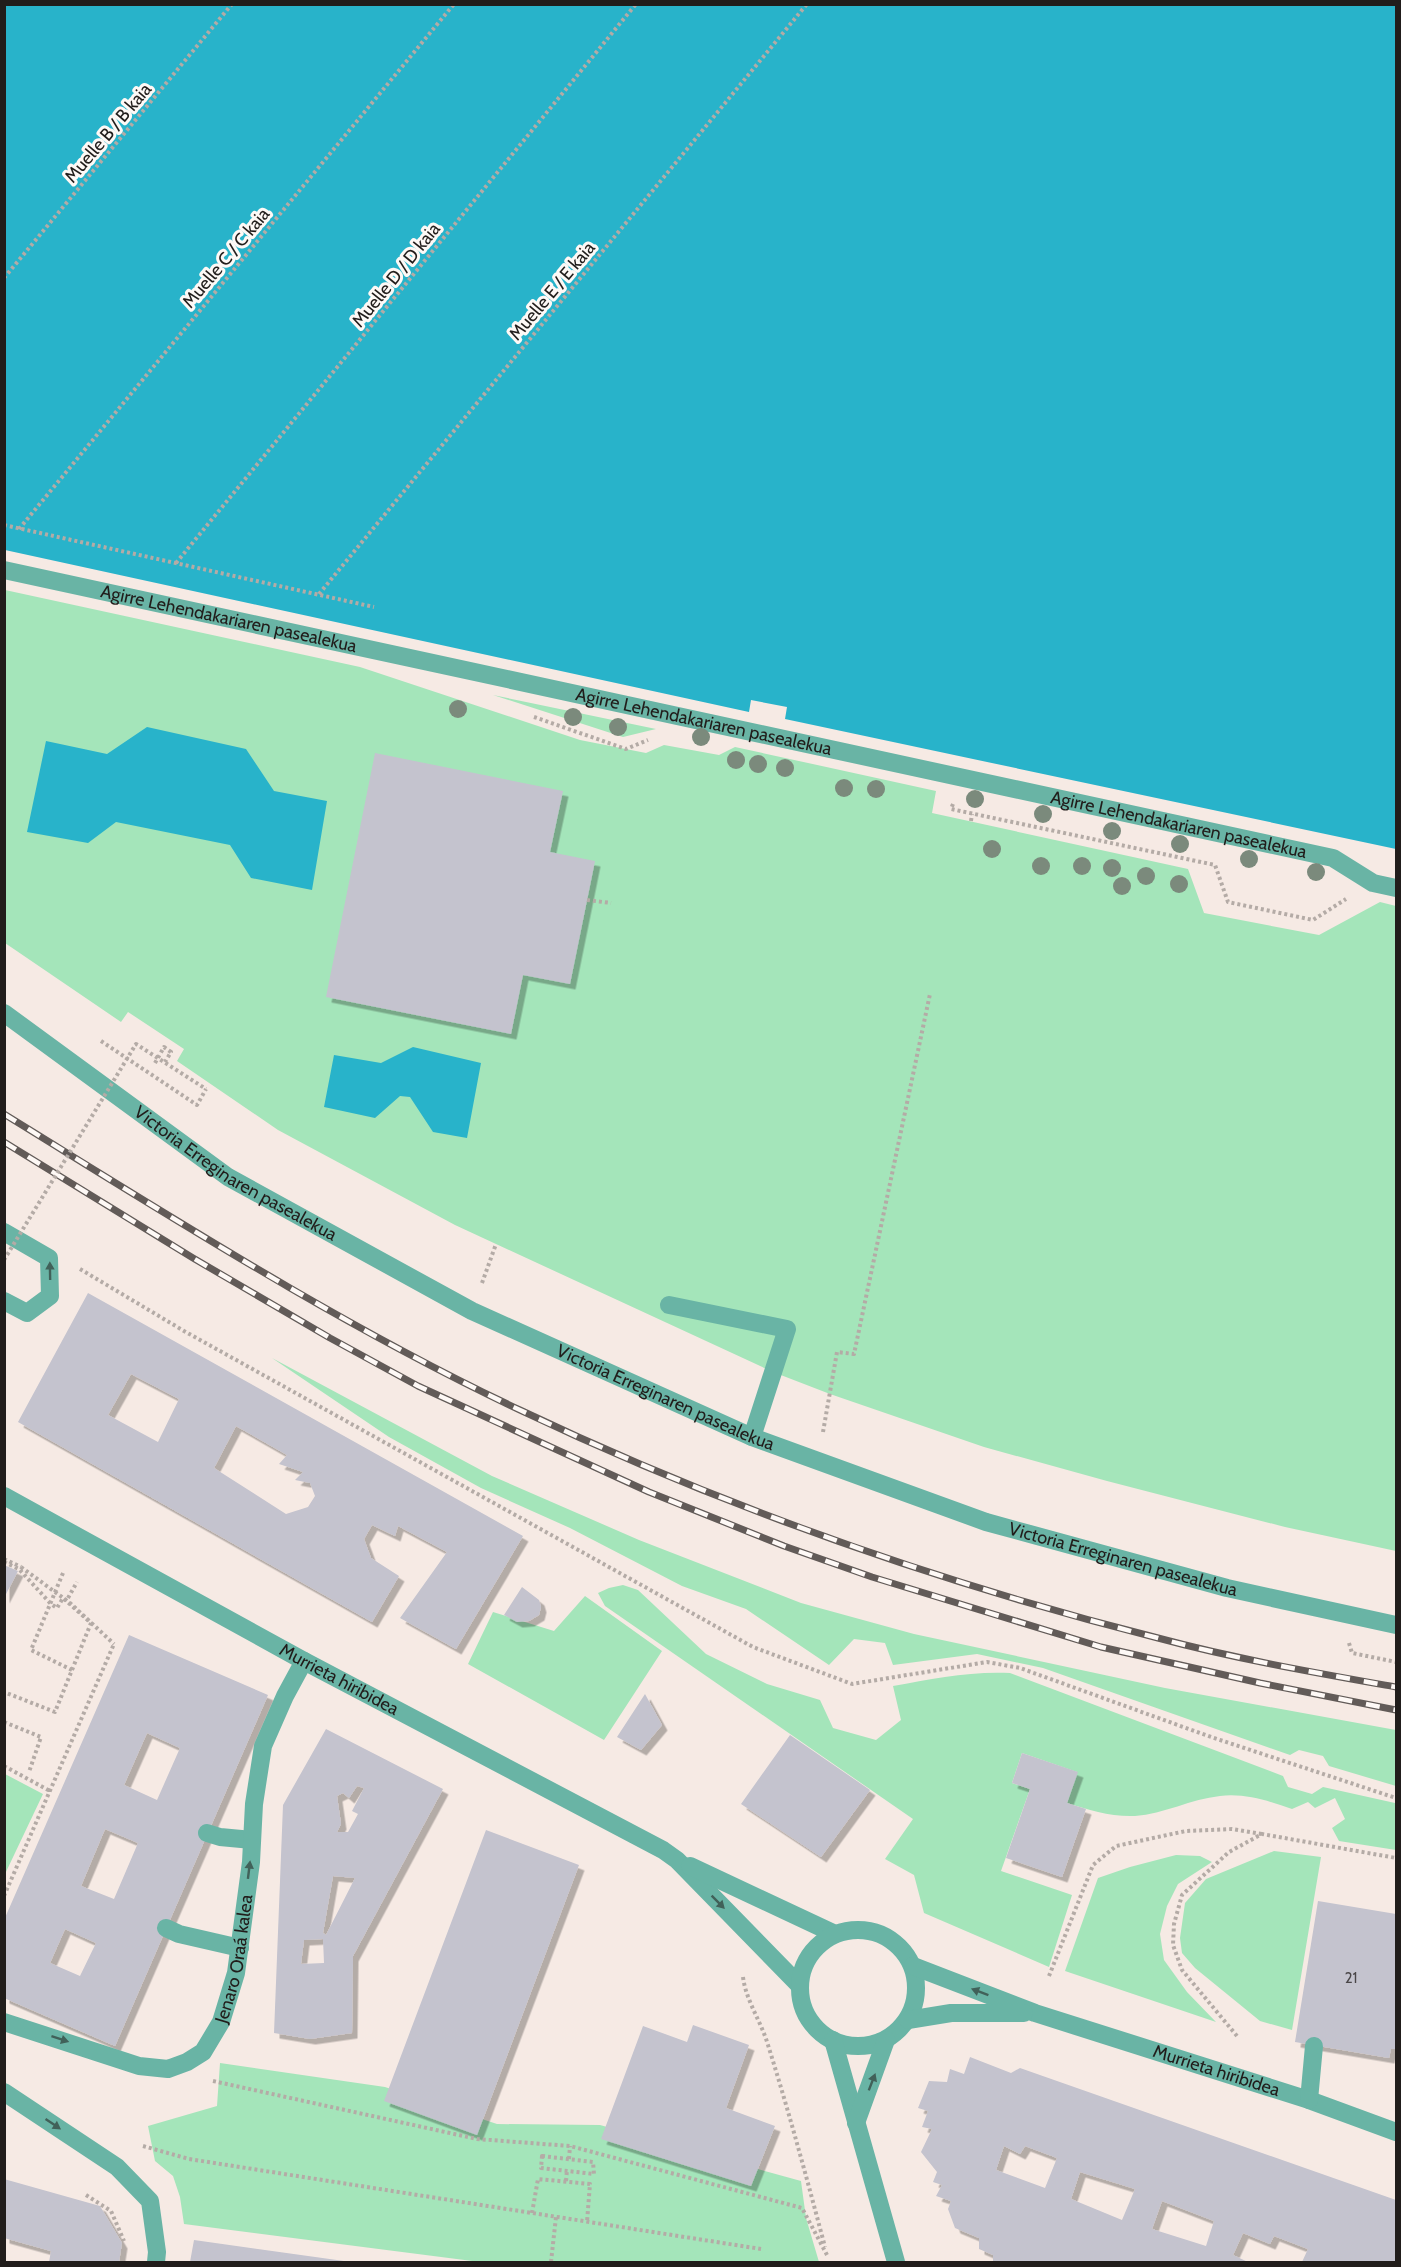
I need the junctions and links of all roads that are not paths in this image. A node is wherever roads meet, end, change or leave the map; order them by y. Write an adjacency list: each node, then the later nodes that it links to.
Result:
1 (4, 570): 2 (street, Agirre Lehendakariaren pasealekua)
2 (1396, 888)
3 (4, 1013): 7 (street, Victoria Erreginaren pasealekua)
4 (4, 1232): 5 (street, one-way to 4)
5 (4, 1300)
6 (669, 1305): 7 (street)
7 (752, 1437): 9 (street, Victoria Erreginaren pasealekua)
8 (4, 1496): 10 (street, Murrieta hiribidea)
9 (1396, 1625)
10 (304, 1661): 12 (street, Jenaro Oraá kalea); 13 (street, Murrieta hiribidea)
11 (207, 1833): 12 (street)
12 (252, 1840): 16 (street, Jenaro Oraá kalea, one-way to 12)
13 (677, 1860): 15 (street, Murrieta hiribidea); 18 (street, Murrieta hiribidea, one-way to 18)
14 (166, 1928): 16 (street)
15 (835, 1934): 17 (street); 18 (street)
16 (240, 1948): 21 (street, Jenaro Oraá kalea, one-way to 16)
17 (913, 1966): 19 (street, Murrieta hiribidea, one-way to 17); 20 (street)
18 (799, 1984): 22 (street)
19 (1035, 2013): 20 (street, Murrieta hiribidea); 26 (street, Murrieta hiribidea)
20 (908, 2020): 23 (street)
21 (4, 2022)
22 (833, 2040): 23 (street); 27 (street)
23 (886, 2040): 27 (street, one-way to 23)
24 (1314, 2046): 26 (street)
25 (4, 2091): 29 (street, one-way to 29)
26 (1309, 2100): 28 (street, Murrieta hiribidea)
27 (856, 2123): 30 (street)
28 (1396, 2132)
29 (156, 2262)
30 (896, 2262)

